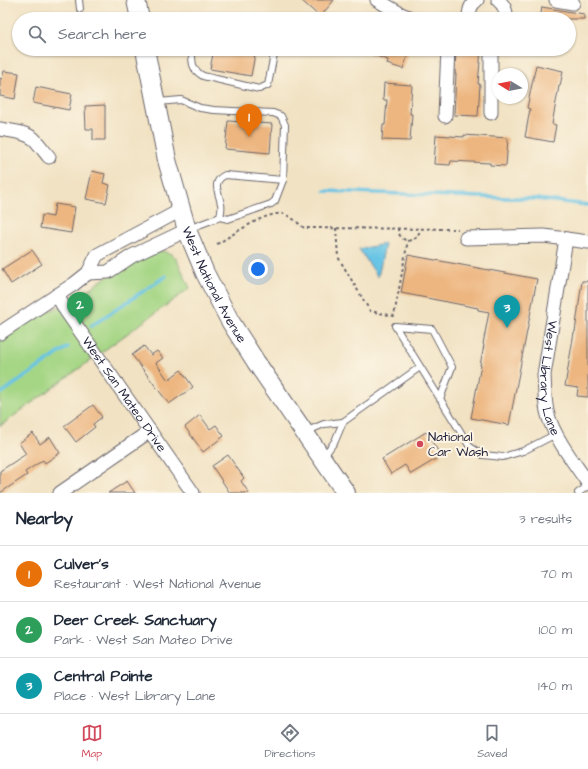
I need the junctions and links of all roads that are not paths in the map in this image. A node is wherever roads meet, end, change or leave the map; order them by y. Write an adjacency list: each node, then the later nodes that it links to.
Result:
1 (79, 0): 8 (lane)
2 (136, 0): 9 (main road)
3 (377, 0): 10 (street)
4 (477, 0): 11 (street)
5 (556, 0): 7 (street)
6 (504, 1): 12 (street)
7 (573, 3)
8 (80, 9)
9 (139, 12)
10 (398, 12)
11 (469, 12)
12 (505, 12)
13 (147, 56): 18 (main road, West National Avenue)
14 (192, 56): 15 (lane)
15 (274, 56)
16 (448, 56): 20 (street)
17 (491, 56): 19 (street)
18 (156, 102): 23 (lane); 24 (main road, West National Avenue)
19 (491, 113)
20 (445, 116)
21 (0, 129): 22 (street)
22 (49, 157)
23 (283, 180): 25 (lane); 25 (lane)
24 (181, 210): 26 (main road, West National Avenue); 30 (street)
25 (220, 217): 26 (lane)
26 (187, 230): 30 (street); 37 (main road, West National Avenue)
27 (466, 238): 28 (street)
28 (566, 239): 29 (street); 38 (street, West Library Lane)
29 (588, 242)
30 (88, 273): 31 (street)
31 (57, 295): 32 (street); 36 (street, West San Mateo Drive)
32 (0, 334)
33 (420, 367): 34 (lane); 34 (lane); 35 (lane)
34 (440, 399): 38 (lane)
35 (343, 422): 37 (lane); 39 (lane)
36 (150, 431): 42 (street); 43 (street, West San Mateo Drive)
37 (304, 432): 39 (main road, West National Avenue)
38 (556, 434): 40 (street, West Library Lane)
39 (322, 459): 44 (main road, West National Avenue)
40 (588, 483)
41 (588, 486): 45 (lane)
42 (60, 493)
43 (193, 493)
44 (346, 493)
45 (578, 493)

